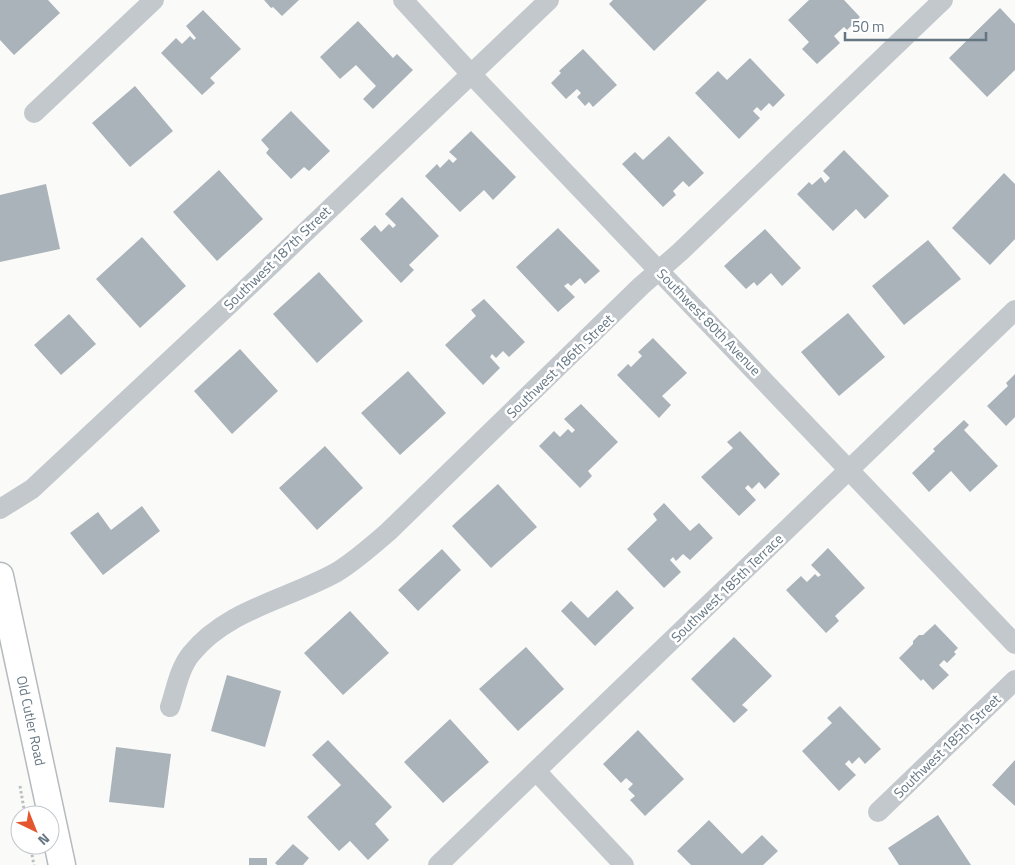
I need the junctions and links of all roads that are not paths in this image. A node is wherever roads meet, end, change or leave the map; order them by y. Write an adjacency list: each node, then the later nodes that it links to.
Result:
1 (154, 0): 6 (street)
2 (403, 0): 5 (street, Southwest 80th Avenue)
3 (549, 0): 5 (street, Southwest 187th Street)
4 (943, 0): 7 (street, Southwest 186th Street)
5 (471, 74): 7 (street, Southwest 80th Avenue); 10 (street, Southwest 187th Street)
6 (34, 113)
7 (659, 270): 9 (street, Southwest 80th Avenue); 14 (street, Southwest 186th Street)
8 (1015, 310): 9 (street, Southwest 185th Terrace)
9 (849, 470): 12 (street, Southwest 80th Avenue); 15 (street, Southwest 185th Terrace)
10 (0, 509)
11 (0, 576): 17 (main road, Old Cutler Road)
12 (1015, 644)
13 (1015, 680): 16 (street, Southwest 185th Street)
14 (170, 707)
15 (536, 772): 18 (street, Southwest 185th Terrace); 19 (street)
16 (878, 812)
17 (62, 865)
18 (438, 865)
19 (624, 865)

